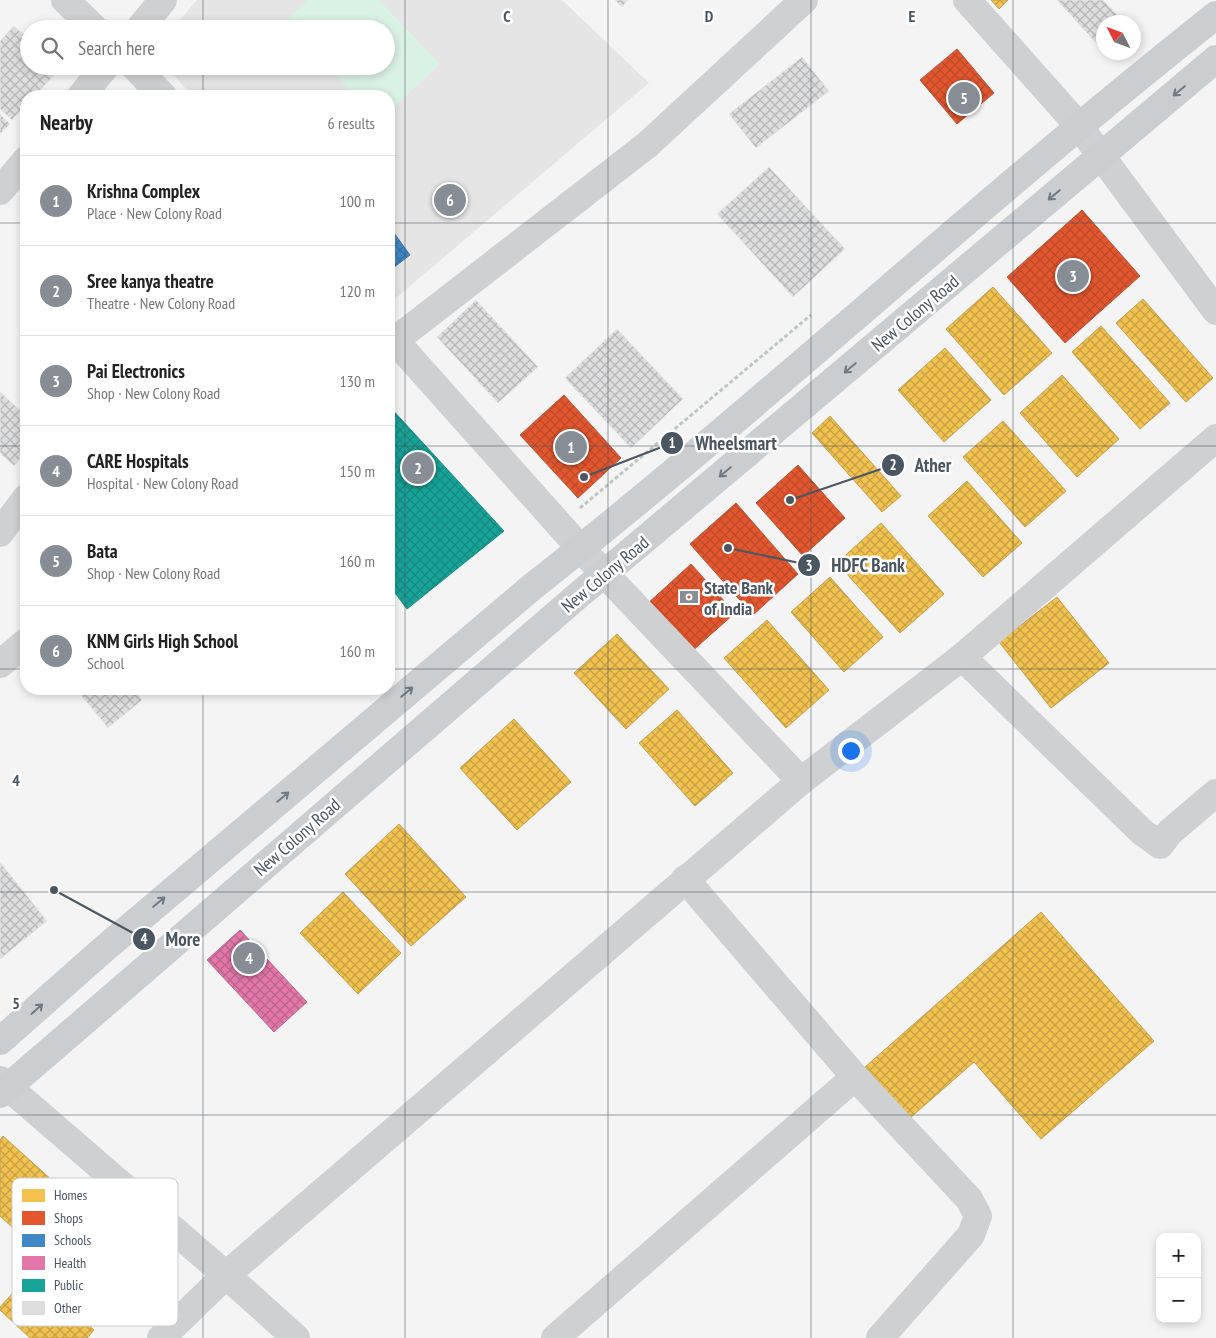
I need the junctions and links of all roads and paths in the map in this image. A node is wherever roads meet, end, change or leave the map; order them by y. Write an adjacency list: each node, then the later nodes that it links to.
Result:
1 (65, 0): 6 (street)
2 (163, 0): 7 (street)
3 (804, 0): 19 (street)
4 (968, 0): 13 (street)
5 (1216, 14): 13 (main road, New Colony Road)
6 (86, 20)
7 (146, 20)
8 (1216, 59): 14 (main road, New Colony Road, one-way to 14)
9 (98, 75): 11 (street)
10 (143, 75): 12 (street)
11 (86, 90)
12 (157, 90)
13 (1079, 126): 14 (street); 25 (main road, New Colony Road)
14 (1101, 156): 18 (street); 26 (main road, New Colony Road, one-way to 26)
15 (20, 167): 16 (street)
16 (0, 191)
17 (817, 310): 23 (path)
18 (1216, 311)
19 (395, 337)
20 (395, 344): 23 (street)
21 (1216, 438): 28 (street)
22 (20, 506): 24 (street)
23 (560, 525): 25 (street)
24 (0, 533)
25 (581, 549): 26 (street); 33 (main road, New Colony Road, one-way to 25)
26 (605, 574): 30 (street); 35 (main road, New Colony Road)
27 (20, 647): 29 (street)
28 (962, 657): 30 (street); 31 (street)
29 (0, 664)
30 (801, 781): 32 (street)
31 (1216, 793)
32 (686, 879): 34 (street); 38 (street)
33 (0, 1041)
34 (855, 1077): 43 (street); 44 (street)
35 (3, 1087): 36 (street)
36 (111, 1178)
37 (178, 1235): 38 (street)
38 (226, 1275): 39 (street); 42 (street)
39 (178, 1322)
40 (173, 1326): 41 (street)
41 (161, 1338)
42 (296, 1338)
43 (555, 1338)
44 (880, 1338)

